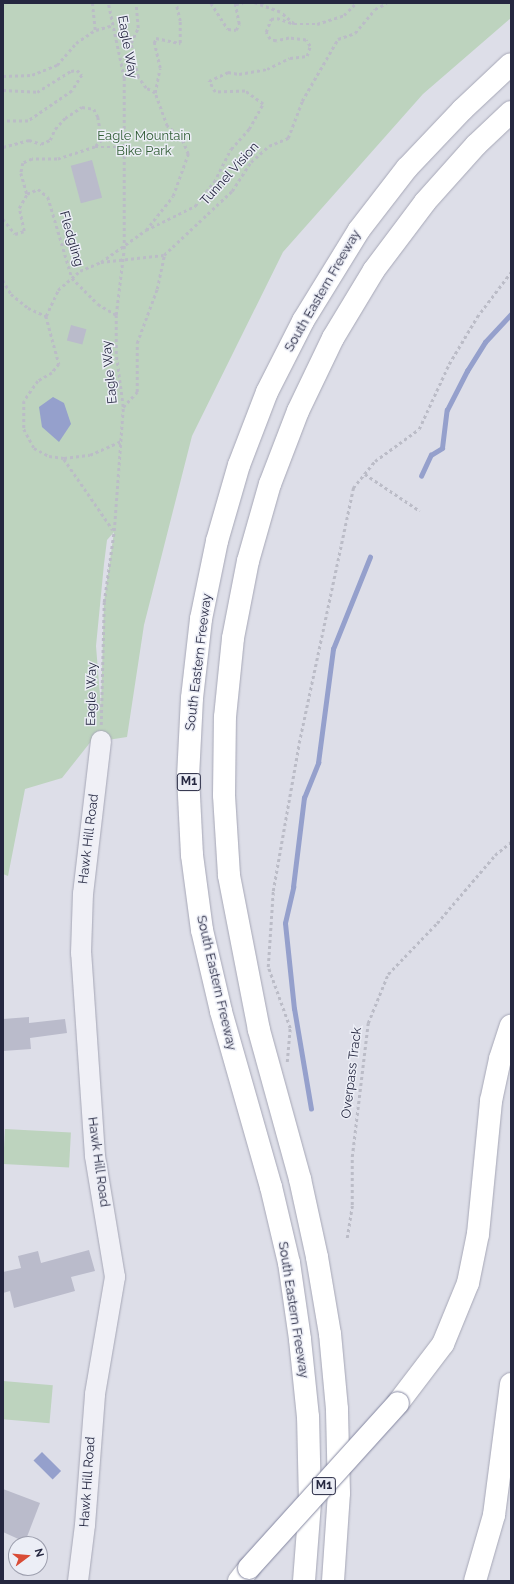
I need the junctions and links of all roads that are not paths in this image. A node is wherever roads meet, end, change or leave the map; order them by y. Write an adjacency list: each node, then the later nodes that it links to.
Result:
1 (511, 64): 8 (main road, South Eastern Freeway / M1)
2 (511, 112): 9 (main road, M1)
3 (101, 741): 7 (street, Hawk Hill Road)
4 (511, 1026): 6 (main road, M1, bridge)
5 (511, 1384): 10 (main road)
6 (244, 1575)
7 (78, 1581)
8 (304, 1581)
9 (333, 1581)
10 (475, 1581)

